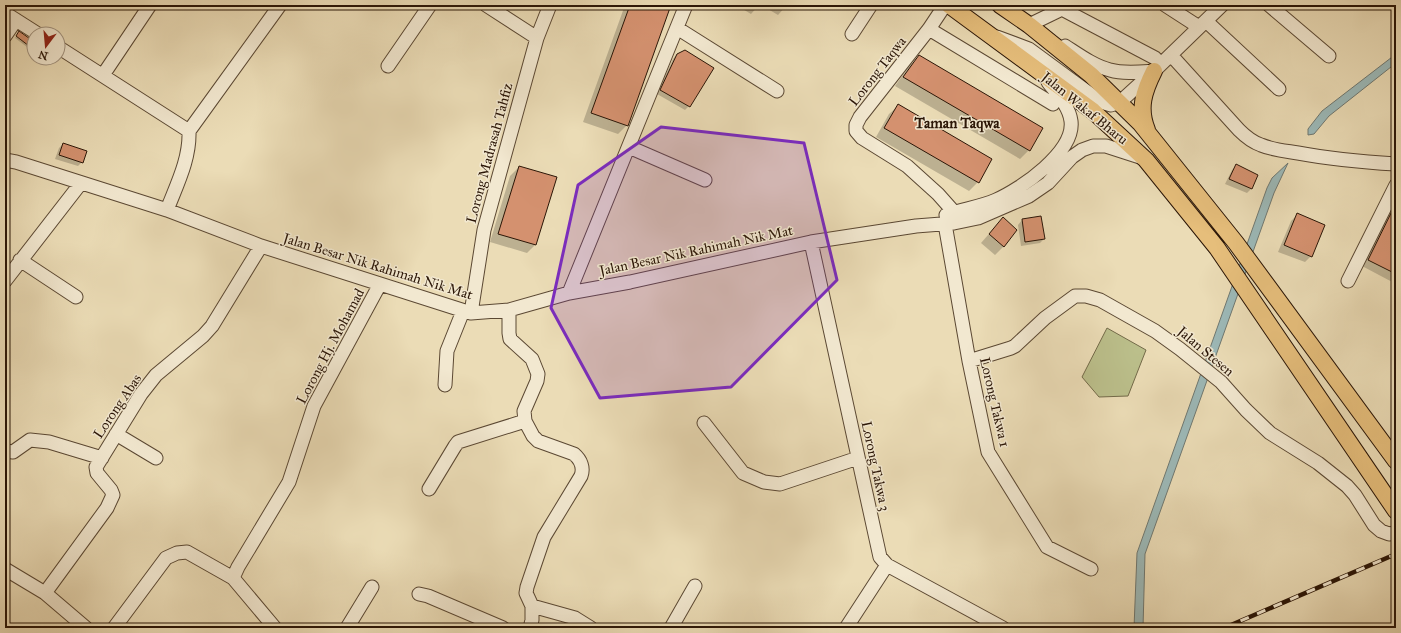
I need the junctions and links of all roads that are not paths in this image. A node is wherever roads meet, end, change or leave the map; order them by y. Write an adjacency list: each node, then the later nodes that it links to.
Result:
1 (150, 5): 31 (street)
2 (280, 5): 36 (street)
3 (430, 5): 28 (street)
4 (486, 5): 24 (street)
5 (550, 5): 24 (street, Lorong Madrasah Tahfiz)
6 (686, 5): 19 (street)
7 (870, 5): 21 (street)
8 (945, 5): 20 (street, Lorong Taqwa)
9 (949, 5): 22 (main road, Jalan Wakaf Bharu)
10 (1001, 5): 17 (main road, Jalan Wakaf Bharu)
11 (1165, 5): 16 (street)
12 (1222, 5): 16 (street)
13 (1269, 5): 27 (street)
14 (1063, 7): 17 (street); 29 (street)
15 (10, 16): 18 (street); 23 (street)
16 (1202, 24): 26 (street); 32 (street)
17 (1029, 25): 29 (street, Jalan Wakaf Bharu); 34 (main road, Jalan Wakaf Bharu)
18 (26, 26)
19 (677, 28): 33 (street); 38 (street)
20 (929, 29): 35 (street); 46 (street, Lorong Taqwa)
21 (852, 34)
22 (990, 34): 30 (main road, Jalan Wakaf Bharu); 34 (street)
23 (5, 36)
24 (537, 38): 58 (street, Lorong Madrasah Tahfiz)
25 (66, 51): 31 (street)
26 (1171, 55): 29 (street); 41 (street)
27 (1329, 56)
28 (388, 66)
29 (1158, 68): 34 (street); 37 (main road)
30 (1041, 72): 40 (main road, Jalan Wakaf Bharu); 46 (street, Jalan Besar Nik Rahimah Nik Mat)
31 (103, 75): 36 (street)
32 (1279, 89)
33 (777, 91)
34 (1120, 102): 37 (main road, Jalan Wakaf Bharu)
35 (1053, 104)
36 (189, 131): 45 (street)
37 (1148, 133): 68 (main road, Jalan Wakaf Bharu)
38 (629, 147): 42 (street); 55 (street)
39 (5, 160): 43 (street, Jalan Besar Nik Rahimah Nik Mat)
40 (1146, 160): 47 (street, Jalan Besar Nik Rahimah Nik Mat); 70 (main road, Jalan Wakaf Bharu)
41 (1396, 164)
42 (705, 180)
43 (81, 183): 45 (street, Jalan Besar Nik Rahimah Nik Mat); 51 (street)
44 (1396, 185): 53 (street)
45 (167, 210): 50 (street, Jalan Besar Nik Rahimah Nik Mat)
46 (954, 212): 48 (street, Jalan Besar Nik Rahimah Nik Mat)
47 (945, 224): 48 (street, Jalan Besar Nik Rahimah Nik Mat); 59 (street, Lorong Takwa 1)
48 (916, 226): 49 (street, Jalan Besar Nik Rahimah Nik Mat)
49 (811, 242): 55 (street, Jalan Besar Nik Rahimah Nik Mat); 67 (street, Lorong Takwa 3)
50 (261, 246): 54 (street, Jalan Besar Nik Rahimah Nik Mat); 63 (street, Lorong Abas)
51 (20, 260): 52 (street); 56 (street)
52 (5, 281)
53 (1348, 282)
54 (380, 284): 58 (street, Jalan Besar Nik Rahimah Nik Mat); 75 (street, Lorong Hj. Mohamad)
55 (569, 293): 57 (street, Jalan Besar Nik Rahimah Nik Mat)
56 (76, 297)
57 (509, 310): 58 (street, Jalan Besar Nik Rahimah Nik Mat); 61 (street)
58 (467, 312): 60 (street, Lorong Madrasah Tahfiz)
59 (969, 361): 71 (street, Jalan Stesen); 74 (street, Lorong Takwa 1)
60 (445, 385)
61 (525, 421): 69 (street); 80 (street)
62 (704, 423): 67 (street)
63 (116, 434): 65 (street, Lorong Abas); 66 (street)
64 (5, 451): 65 (street)
65 (102, 458): 78 (street, Lorong Abas)
66 (156, 458)
67 (858, 458): 72 (street, Lorong Takwa 3)
68 (1396, 461)
69 (430, 489)
70 (1396, 511)
71 (1396, 532)
72 (887, 565): 89 (street); 90 (street)
73 (5, 569): 78 (street)
74 (1091, 569)
75 (232, 578): 82 (street); 83 (street)
76 (694, 586): 88 (street)
77 (372, 587): 84 (street)
78 (45, 593): 81 (street)
79 (419, 594): 85 (street)
80 (532, 606): 86 (street); 87 (street)
81 (86, 628)
82 (114, 628)
83 (275, 628)
84 (347, 628)
85 (503, 628)
86 (530, 628)
87 (591, 628)
88 (671, 628)
89 (846, 628)
90 (1003, 628)

